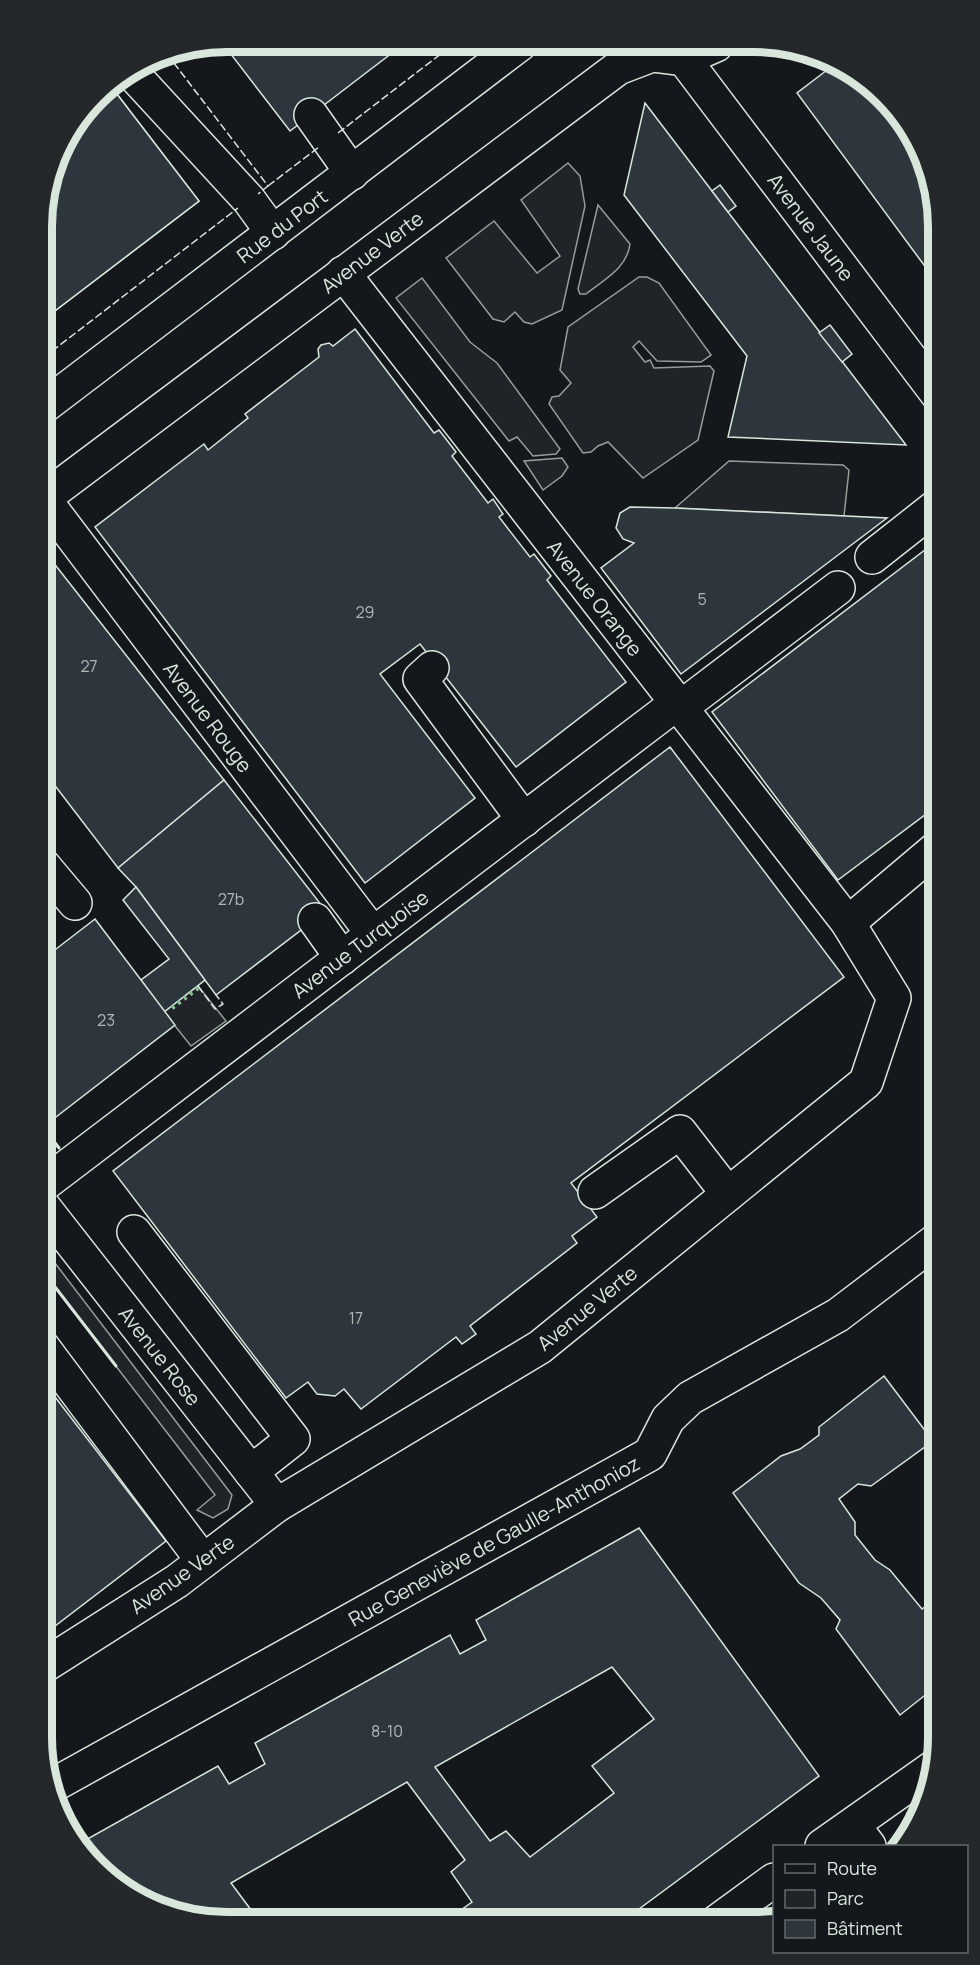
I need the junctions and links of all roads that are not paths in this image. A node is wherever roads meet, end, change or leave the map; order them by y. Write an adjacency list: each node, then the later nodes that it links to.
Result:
1 (510, 52): 8 (street, Rue du Port)
2 (700, 52): 3 (street)
3 (684, 59): 10 (street, Avenue Verte); 11 (street, Avenue Jaune)
4 (153, 70): 7 (street)
5 (137, 78): 7 (street)
6 (311, 115): 8 (street)
7 (196, 143): 9 (street)
8 (352, 173): 9 (street, Rue du Port)
9 (273, 233): 12 (street, Rue du Port)
10 (343, 273): 13 (street, Avenue Verte); 19 (street, Avenue Orange)
11 (928, 382)
12 (53, 400)
13 (53, 492)
14 (53, 512): 26 (street, Avenue Rouge)
15 (928, 513): 16 (street)
16 (872, 557)
17 (838, 588): 19 (street, Avenue Turquoise)
18 (432, 668): 20 (street)
19 (679, 706): 20 (street, Avenue Turquoise); 25 (street, Avenue Orange)
20 (524, 820): 26 (street, Avenue Turquoise)
21 (928, 856): 25 (street)
22 (53, 876): 23 (street)
23 (75, 903)
24 (315, 920): 27 (street)
25 (848, 923): 30 (street, Avenue Verte)
26 (373, 934): 27 (street, Avenue Turquoise)
27 (342, 958): 28 (street, Avenue Turquoise)
28 (52, 1178)
29 (595, 1192): 30 (street)
30 (728, 1194): 37 (street, Avenue Verte)
31 (52, 1218): 36 (street, Avenue Rose)
32 (134, 1232): 35 (street)
33 (927, 1247): 42 (street, Rue Geneviève de Gaulle-Anthonioz)
34 (52, 1360): 39 (street)
35 (293, 1439): 36 (street); 37 (street)
36 (251, 1472): 38 (street, Avenue Rose)
37 (322, 1478): 38 (street, Avenue Verte)
38 (277, 1505): 39 (street, Avenue Verte)
39 (203, 1561): 40 (street, Avenue Verte)
40 (52, 1661)
41 (922, 1778): 43 (street)
42 (59, 1782)
43 (862, 1836): 44 (street)
44 (826, 1845)
45 (773, 1881): 46 (street)
46 (730, 1912)

